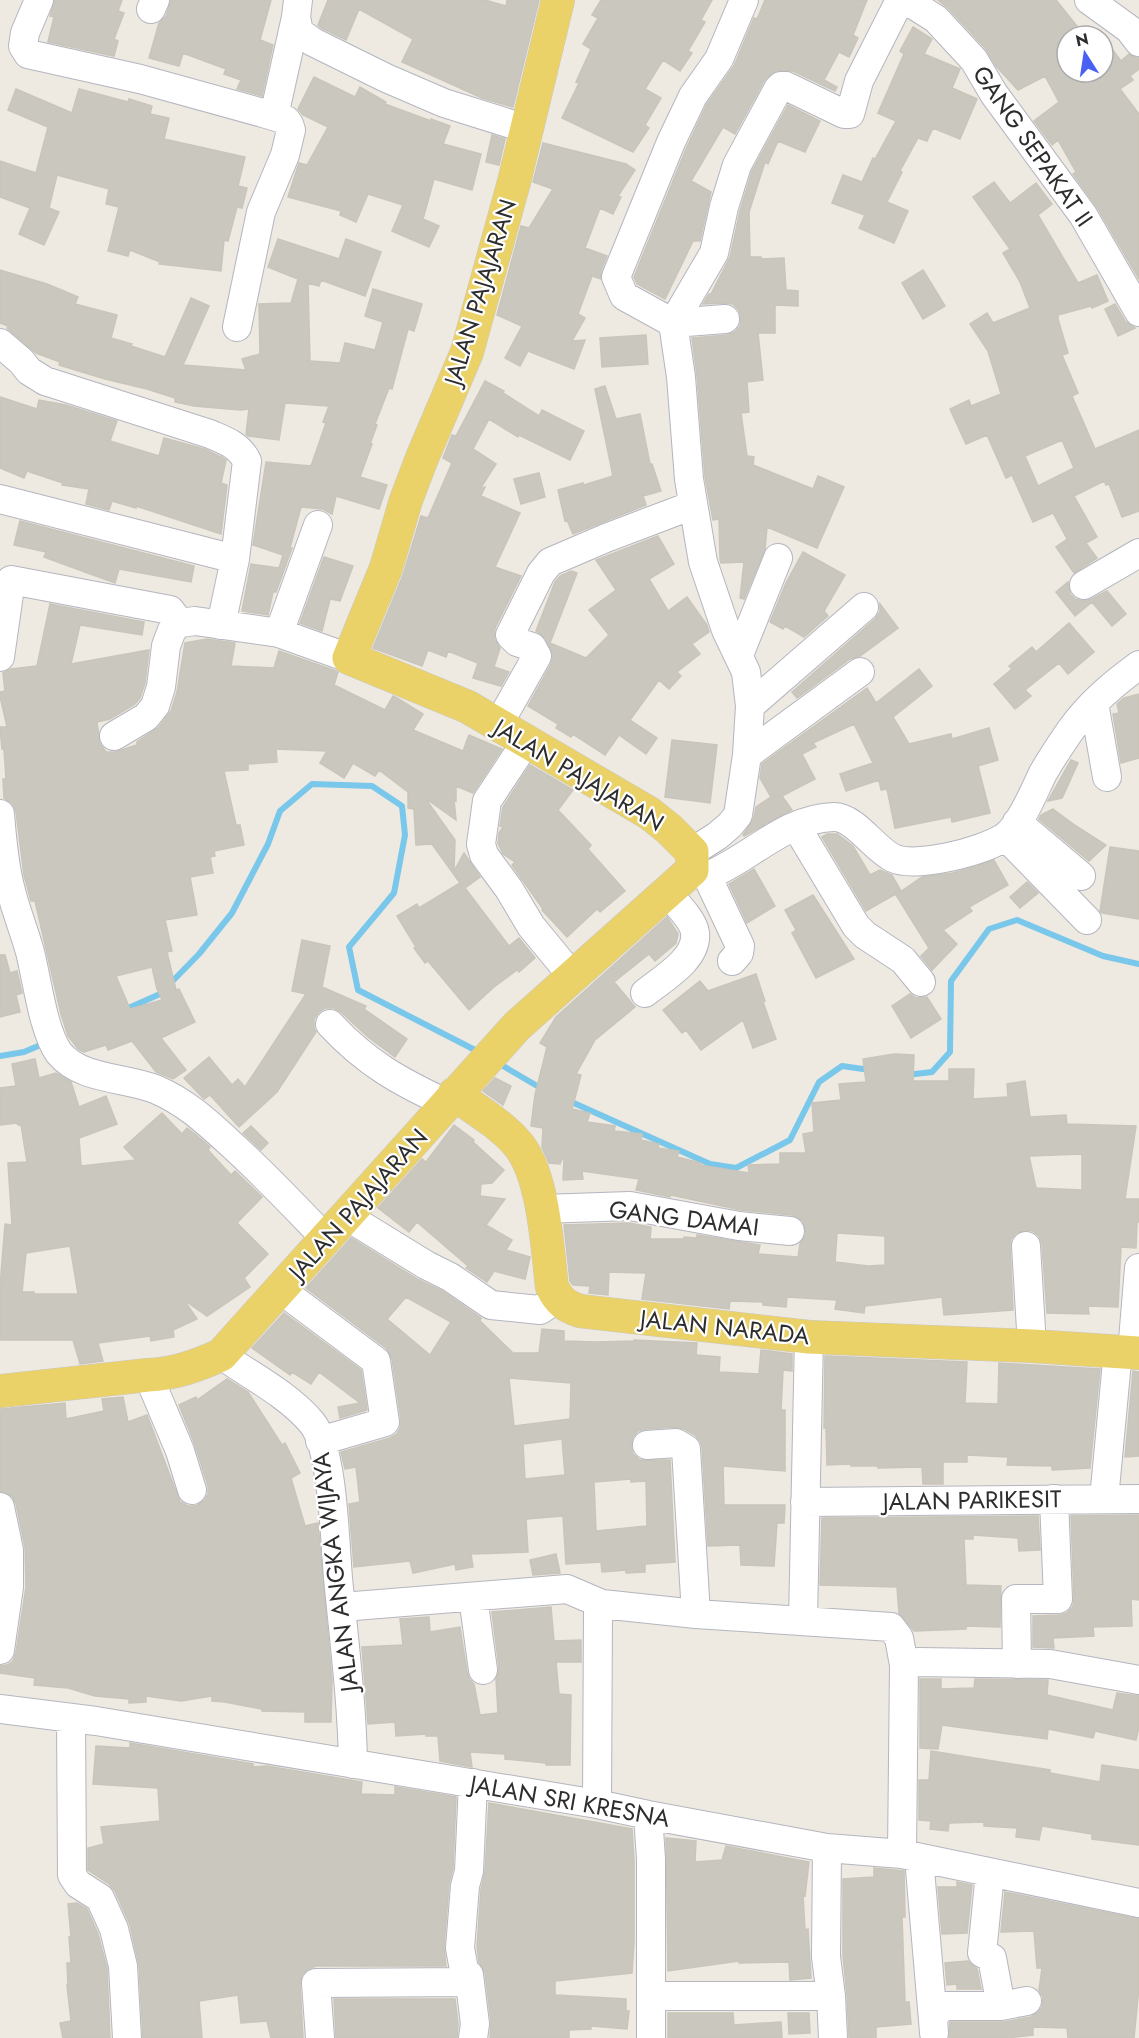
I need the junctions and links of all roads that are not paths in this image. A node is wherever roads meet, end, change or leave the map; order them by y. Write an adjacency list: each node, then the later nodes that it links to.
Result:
1 (39, 0): 9 (street)
2 (558, 0): 10 (main road, JALAN PAJAJARAN)
3 (744, 0): 13 (street)
4 (900, 0): 13 (street)
5 (906, 0): 11 (street, GANG SEPAKAT II)
6 (1089, 0): 8 (street)
7 (297, 9): 9 (street); 10 (street)
8 (1139, 42)
9 (274, 116): 14 (street)
10 (527, 129): 29 (main road, JALAN PAJAJARAN)
11 (1139, 312)
12 (725, 319): 13 (street)
13 (673, 323): 17 (street)
14 (237, 327)
15 (0, 343): 21 (street)
16 (0, 499): 21 (street)
17 (693, 505): 27 (street); 34 (street)
18 (318, 525): 26 (street)
19 (1139, 553): 22 (street)
20 (778, 558): 27 (street)
21 (235, 560): 25 (street)
22 (1084, 585)
23 (864, 607): 33 (street)
24 (180, 623): 25 (street); 28 (street); 35 (street)
25 (221, 625): 26 (street)
26 (279, 633): 29 (street)
27 (739, 655): 33 (street)
28 (0, 657)
29 (349, 658): 34 (main road, JALAN PAJAJARAN)
30 (1139, 665): 32 (street)
31 (860, 672): 37 (street)
32 (1094, 703): 38 (street); 41 (street)
33 (750, 706): 37 (street)
34 (498, 725): 36 (main road, JALAN PAJAJARAN)
35 (114, 736)
36 (526, 742): 42 (main road, JALAN PAJAJARAN); 47 (street)
37 (747, 754): 42 (street)
38 (1107, 777)
39 (0, 814): 53 (street)
40 (796, 826): 41 (street); 42 (street); 48 (street)
41 (1011, 829): 43 (street); 45 (street)
42 (697, 866): 44 (main road, JALAN PAJAJARAN); 46 (street)
43 (1081, 876)
44 (668, 894): 47 (main road, JALAN PAJAJARAN); 49 (street)
45 (1087, 920)
46 (732, 961)
47 (573, 977): 51 (main road, JALAN PAJAJARAN)
48 (921, 982)
49 (645, 993)
50 (330, 1024): 51 (street)
51 (451, 1099): 52 (main road); 53 (main road, JALAN PAJAJARAN)
52 (542, 1209): 54 (street, GANG DAMAI); 58 (main road)
53 (337, 1228): 57 (main road, JALAN PAJAJARAN); 58 (street)
54 (790, 1231)
55 (1026, 1246): 60 (street)
56 (1139, 1268): 61 (street)
57 (280, 1290): 62 (main road, JALAN PAJAJARAN); 65 (street)
58 (558, 1298): 59 (main road, JALAN NARADA)
59 (809, 1337): 60 (main road, JALAN NARADA); 71 (street)
60 (1032, 1346): 61 (main road, JALAN NARADA)
61 (1130, 1352): 69 (street)
62 (221, 1356): 63 (main road, JALAN PAJAJARAN); 65 (street, JALAN ANGKA WIJAYA)
63 (148, 1375): 64 (main road, JALAN PAJAJARAN); 67 (street)
64 (0, 1391)
65 (320, 1441): 75 (street, JALAN ANGKA WIJAYA)
66 (647, 1445): 76 (street)
67 (192, 1490)
68 (1054, 1499): 69 (street, JALAN PARIKESIT); 71 (street, JALAN PARIKESIT); 79 (street)
69 (1104, 1499): 70 (street, JALAN PARIKESIT)
70 (1139, 1499)
71 (805, 1502): 77 (street)
72 (0, 1508): 78 (street)
73 (473, 1597): 74 (street); 75 (street); 81 (street)
74 (602, 1604): 76 (street); 87 (street)
75 (342, 1607): 85 (street, JALAN ANGKA WIJAYA)
76 (696, 1614): 77 (street)
77 (804, 1620): 80 (street)
78 (0, 1650)
79 (1017, 1664): 80 (street); 82 (street)
80 (904, 1665): 90 (street)
81 (483, 1670)
82 (1139, 1680)
83 (0, 1708): 84 (street, JALAN SRI KRESNA)
84 (71, 1718): 85 (street, JALAN SRI KRESNA); 97 (street)
85 (353, 1764): 86 (street, JALAN SRI KRESNA)
86 (473, 1783): 87 (street, JALAN SRI KRESNA); 93 (street)
87 (597, 1804): 88 (street, JALAN SRI KRESNA)
88 (648, 1815): 89 (street, JALAN SRI KRESNA); 94 (street)
89 (827, 1848): 90 (street, JALAN SRI KRESNA); 95 (street)
90 (911, 1856): 91 (street, JALAN SRI KRESNA); 96 (street)
91 (990, 1873): 92 (street, JALAN SRI KRESNA); 96 (street)
92 (1139, 1903)
93 (470, 1982): 98 (street); 99 (street)
94 (651, 1996): 95 (street); 100 (street)
95 (831, 1996): 101 (street)
96 (934, 2029)
97 (127, 2038)
98 (320, 2038)
99 (473, 2038)
100 (651, 2038)
101 (833, 2038)

